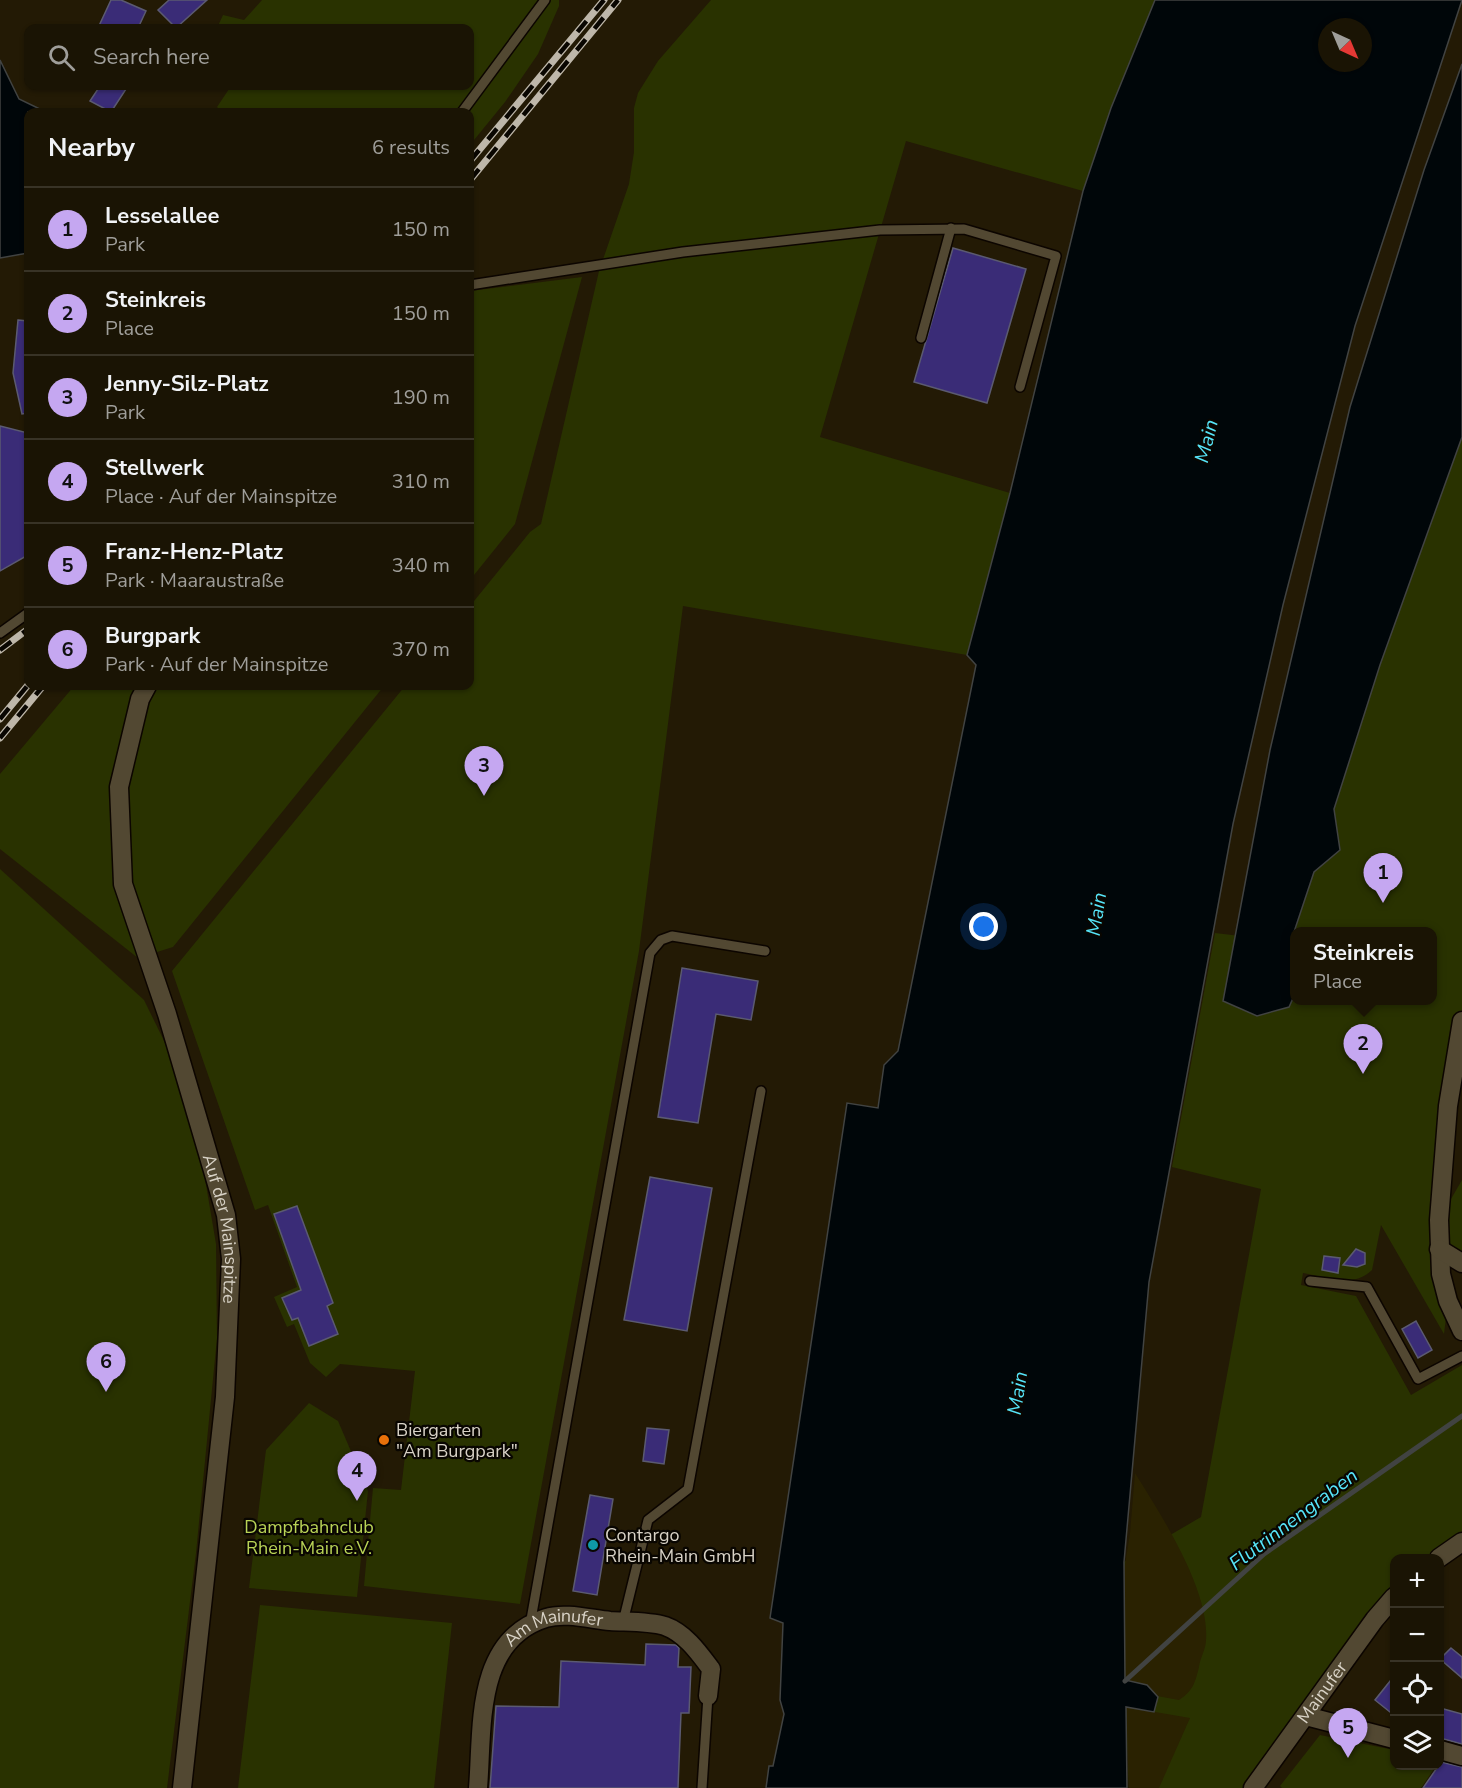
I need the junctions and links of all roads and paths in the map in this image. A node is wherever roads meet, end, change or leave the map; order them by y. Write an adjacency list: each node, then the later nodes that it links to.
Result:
1 (545, 0): 2 (lane)
2 (465, 108)
3 (951, 228): 4 (lane); 5 (lane); 6 (lane)
4 (474, 284)
5 (921, 338)
6 (1020, 387)
7 (24, 616): 8 (lane)
8 (0, 633)
9 (145, 690): 28 (street, Auf der Mainspitze)
10 (765, 951): 22 (lane)
11 (1462, 1021): 13 (street)
12 (761, 1092): 21 (lane)
13 (1439, 1249): 14 (street); 16 (street)
14 (1462, 1263)
15 (1310, 1281): 17 (lane)
16 (1462, 1330)
17 (1462, 1356)
18 (1462, 1542): 19 (street)
19 (1444, 1555)
20 (1390, 1602): 24 (street, Mainufer)
21 (623, 1622): 22 (street, Am Mainufer); 23 (street, Am Mainufer)
22 (530, 1625): 29 (street, Am Mainufer)
23 (708, 1696): 30 (lane)
24 (1305, 1716): 25 (street); 31 (street, Mainufer)
25 (1390, 1738)
26 (1444, 1751): 27 (street)
27 (1462, 1756)
28 (182, 1788)
29 (478, 1788)
30 (702, 1788)
31 (1253, 1788)

